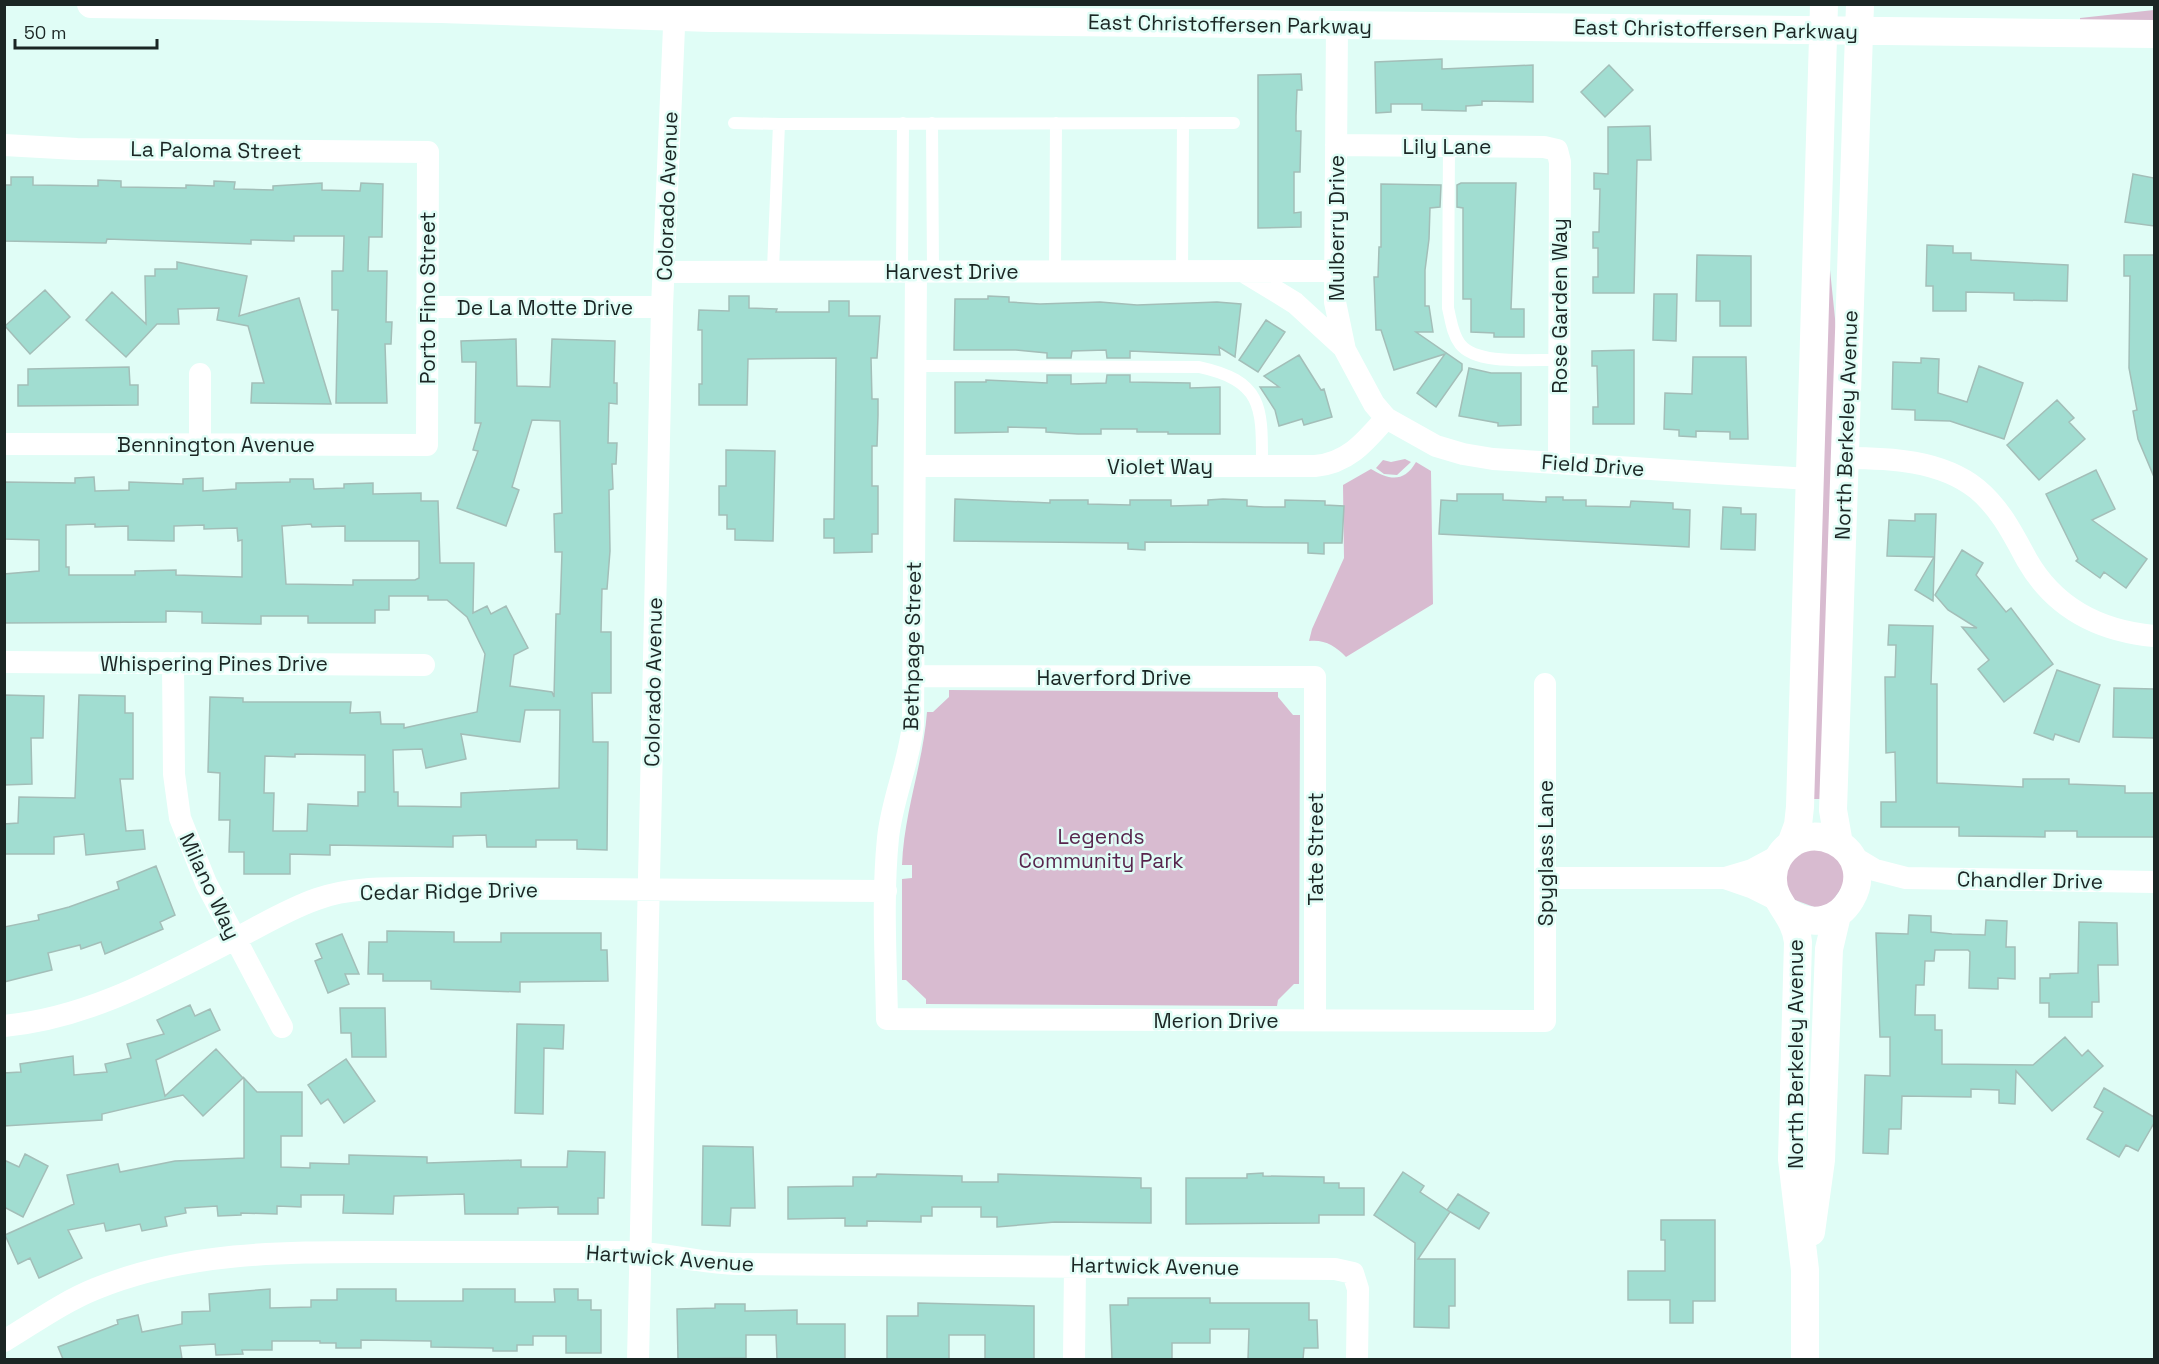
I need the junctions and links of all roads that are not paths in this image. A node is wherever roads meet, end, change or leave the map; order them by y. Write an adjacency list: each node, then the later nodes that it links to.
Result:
1 (91, 4): 3 (street, East Christoffersen Parkway)
2 (1371, 4): 6 (street)
3 (674, 10): 6 (street, East Christoffersen Parkway); 27 (street, Colorado Avenue)
4 (1823, 18): 5 (street, East Christoffersen Parkway); 7 (street, East Christoffersen Parkway); 42 (street, North Berkeley Avenue)
5 (1859, 18): 8 (street, East Christoffersen Parkway); 38 (street, North Berkeley Avenue)
6 (1248, 24): 7 (street, East Christoffersen Parkway)
7 (1337, 25): 17 (street, Mulberry Drive)
8 (2154, 34)
9 (734, 123): 15 (lane)
10 (903, 123): 11 (lane); 15 (lane); 22 (lane)
11 (932, 123): 12 (lane); 22 (lane)
12 (1056, 123): 13 (lane); 23 (lane)
13 (1183, 123): 14 (lane); 24 (lane)
14 (1234, 123)
15 (779, 124): 21 (lane)
16 (4, 145): 20 (street, La Paloma Street)
17 (1336, 145): 18 (street, Lily Lane); 26 (street, Mulberry Drive)
18 (1449, 146): 19 (street, Lily Lane); 31 (lane)
19 (1557, 150): 31 (street, Rose Garden Way)
20 (428, 152): 28 (street, Porto Fino Street)
21 (773, 270): 22 (street, Harvest Drive); 27 (street, Harvest Drive)
22 (917, 271): 23 (street, Harvest Drive); 32 (street, Bethpage Street)
23 (1055, 271): 24 (street, Harvest Drive)
24 (1182, 271): 25 (street, Harvest Drive)
25 (1242, 271): 26 (street, Harvest Drive); 30 (street)
26 (1334, 271): 30 (street, Mulberry Drive)
27 (663, 272): 29 (street, Colorado Avenue)
28 (427, 307): 29 (street, De La Motte Drive); 37 (street, Porto Fino Street)
29 (662, 307): 56 (street, Colorado Avenue)
30 (1346, 350): 34 (street, Mulberry Drive)
31 (1559, 360): 39 (street, Rose Garden Way)
32 (915, 366): 40 (street, Bethpage Street); 41 (lane)
33 (200, 374): 36 (street)
34 (1386, 418): 39 (street, Field Drive); 41 (street, Violet Way)
35 (4, 444): 36 (street, Bennington Avenue)
36 (200, 444): 37 (street, Bennington Avenue)
37 (427, 445)
38 (1845, 458): 43 (street); 51 (street, North Berkeley Avenue)
39 (1558, 463): 42 (street, Field Drive)
40 (915, 466): 41 (street, Violet Way); 47 (street, Bethpage Street)
41 (1262, 466)
42 (1809, 479): 50 (street, North Berkeley Avenue)
43 (2154, 636)
44 (4, 662): 45 (street, Whispering Pines Drive)
45 (173, 663): 46 (street, Whispering Pines Drive); 60 (street, Milano Way)
46 (424, 665)
47 (914, 676): 48 (street, Haverford Drive); 57 (street, Bethpage Street)
48 (1315, 678): 62 (street, Tate Street)
49 (1545, 684): 52 (street, Spyglass Lane)
50 (1786, 849): 51 (street); 53 (street); 58 (street)
51 (1845, 850): 54 (street, Chandler Drive); 59 (street)
52 (1545, 878): 53 (street); 63 (street, Spyglass Lane)
53 (1725, 878): 58 (street)
54 (1906, 878): 55 (street, Chandler Drive); 59 (street, Chandler Drive)
55 (2154, 882)
56 (648, 890): 57 (street, Cedar Ridge Drive); 60 (street, Cedar Ridge Drive); 66 (street, Colorado Avenue)
57 (886, 891): 61 (street, Bethpage Street)
58 (1784, 907): 59 (street); 68 (street, North Berkeley Avenue)
59 (1843, 909): 68 (street, North Berkeley Avenue)
60 (234, 939): 64 (street, Cedar Ridge Drive); 65 (street, Milano Way)
61 (887, 1019): 62 (street, Merion Drive)
62 (1315, 1020): 63 (street, Merion Drive)
63 (1545, 1021)
64 (4, 1026)
65 (282, 1027)
66 (641, 1252): 67 (street, Hartwick Avenue); 69 (street, Hartwick Avenue); 70 (street, Colorado Avenue)
67 (1075, 1265): 71 (street); 72 (street, Hartwick Avenue)
68 (1805, 1270): 73 (street, North Berkeley Avenue)
69 (4, 1341)
70 (638, 1359)
71 (1074, 1359)
72 (1357, 1359)
73 (1805, 1359)

